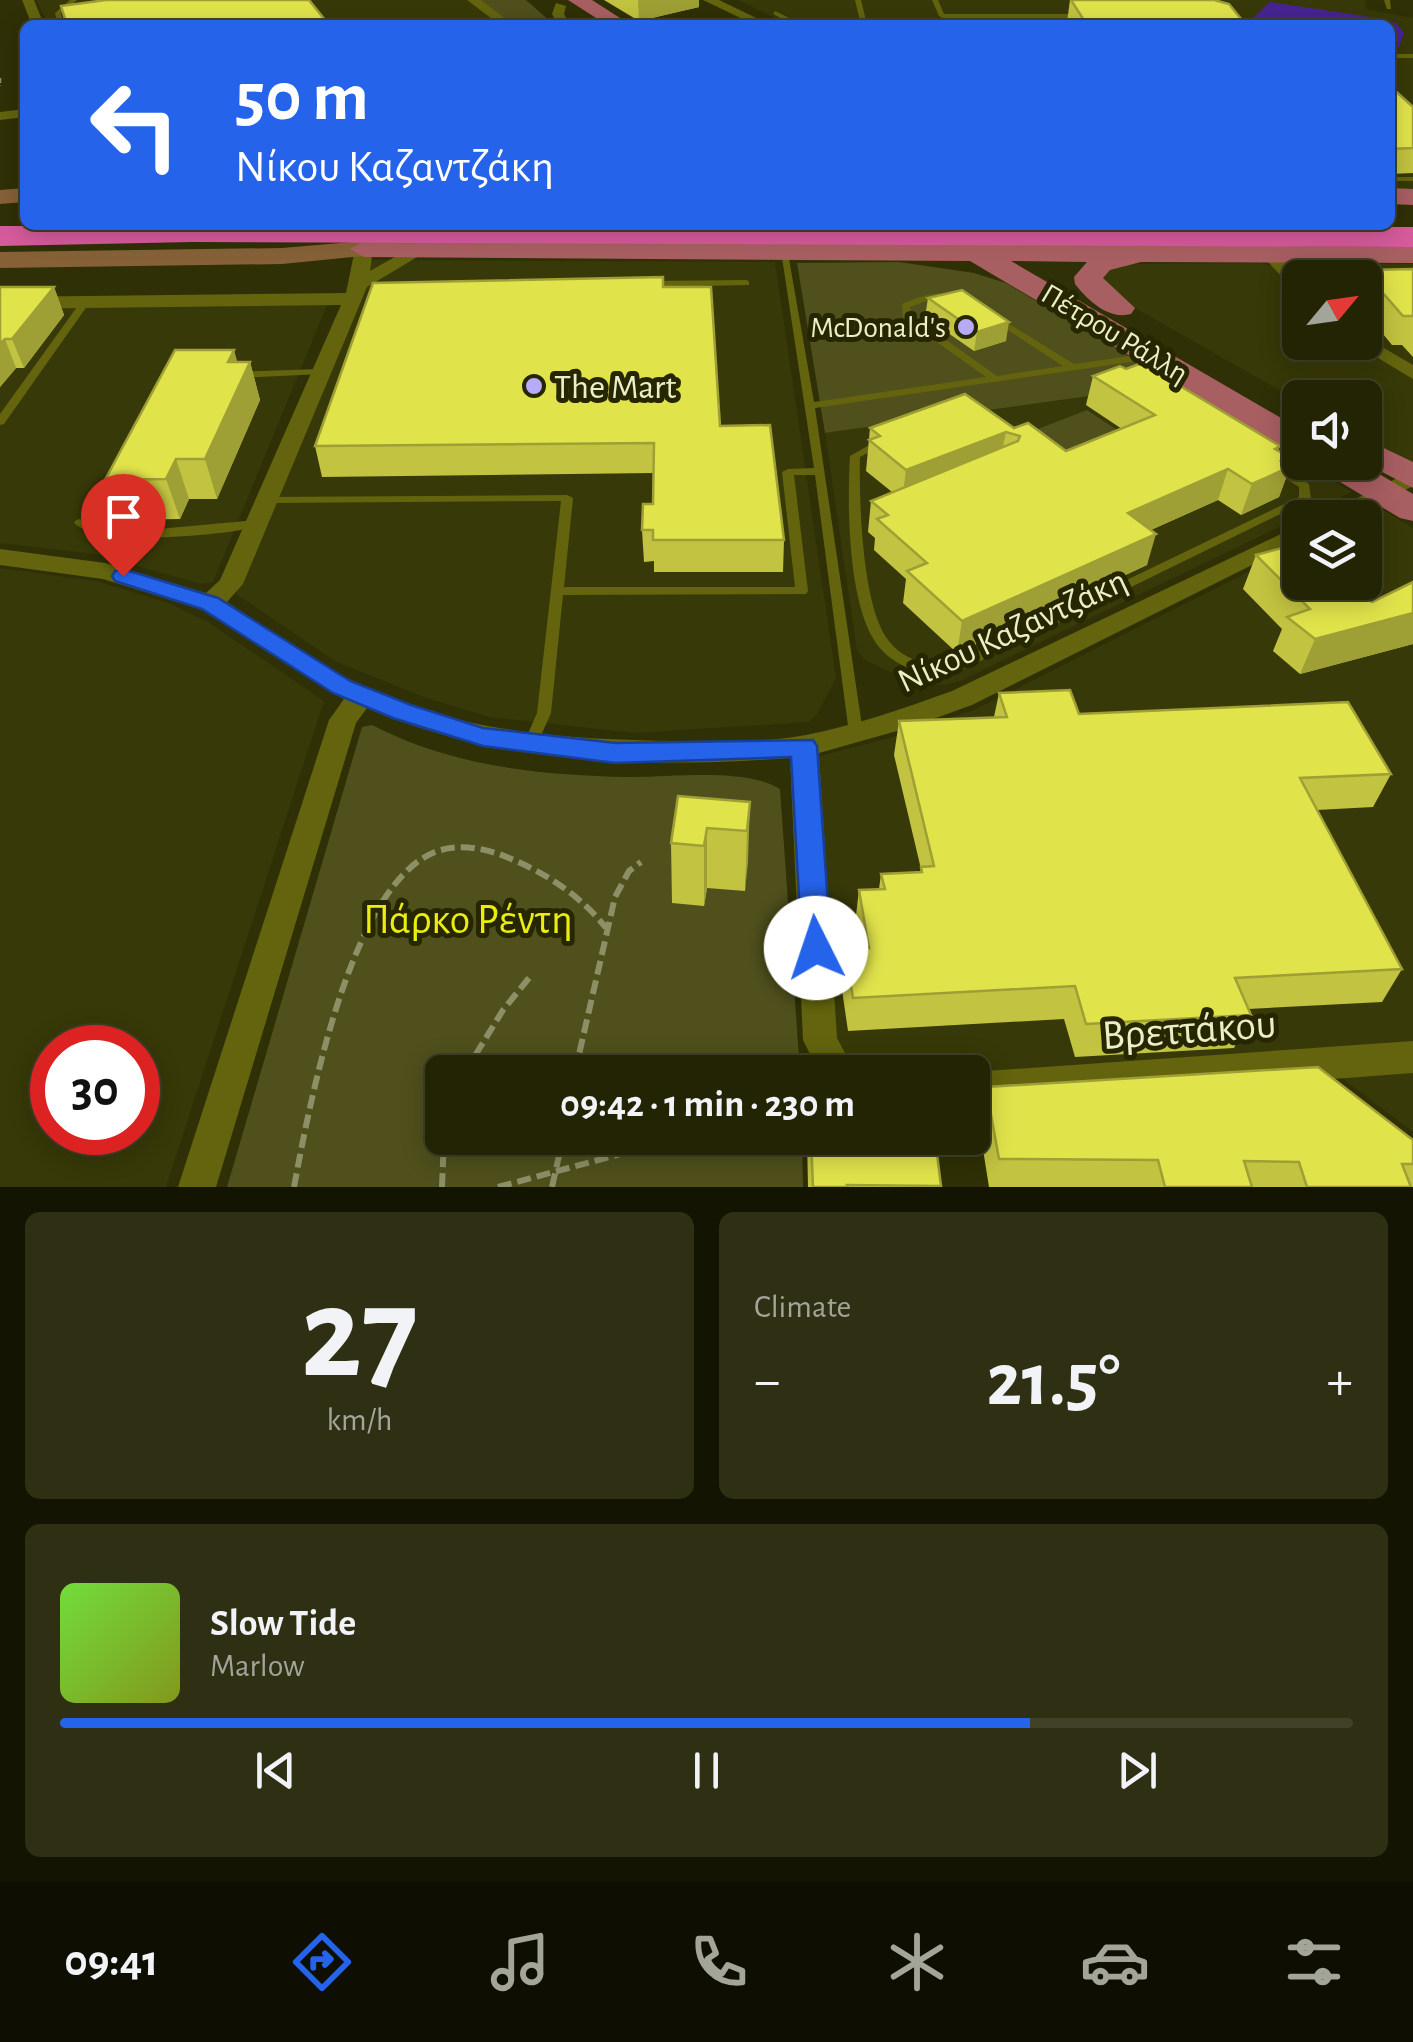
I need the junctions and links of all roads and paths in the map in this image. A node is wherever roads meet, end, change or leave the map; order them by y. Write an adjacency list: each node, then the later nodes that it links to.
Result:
1 (74, 0): 10 (lane)
2 (473, 0): 11 (street)
3 (709, 0): 13 (street)
4 (935, 0): 7 (lane)
5 (563, 8): 12 (main road)
6 (775, 14): 14 (lane)
7 (964, 16): 8 (lane); 15 (lane)
8 (1053, 16): 9 (lane); 16 (lane)
9 (1092, 16)
10 (60, 20)
11 (500, 20)
12 (604, 20)
13 (753, 20)
14 (788, 20)
15 (966, 20)
16 (1055, 20)
17 (0, 78): 18 (path)
18 (0, 86)
19 (900, 230): 27 (main road)
20 (1184, 230): 31 (main road)
21 (971, 234): 28 (main road); 29 (main road); 37 (main road, Πέτρου Ράλλη)
22 (0, 236): 24 (highway)
23 (1413, 237): 24 (highway)
24 (378, 241): 25 (highway); 26 (main road); 33 (street); 38 (street)
25 (0, 248)
26 (420, 250): 27 (main road); 38 (street)
27 (784, 252): 28 (main road); 52 (lane)
28 (876, 253): 37 (main road)
29 (1022, 254): 30 (main road); 42 (main road, Πέτρου Ράλλη)
30 (1155, 254): 31 (main road); 42 (main road)
31 (1271, 254): 32 (main road); 34 (street)
32 (1413, 255)
33 (0, 260)
34 (1282, 266)
35 (746, 283): 36 (lane)
36 (628, 285)
37 (1045, 292): 45 (main road, Πέτρου Ράλλη)
38 (359, 294): 40 (street); 47 (street)
39 (962, 299): 50 (lane)
40 (85, 302): 41 (street); 53 (lane)
41 (0, 303)
42 (1120, 308): 51 (main road, Πέτρου Ράλλη)
43 (986, 312): 46 (lane)
44 (1382, 355): 48 (street)
45 (1154, 356): 46 (lane); 54 (main road, Πέτρου Ράλλη)
46 (1074, 368): 50 (lane)
47 (318, 372): 49 (lane); 61 (street)
48 (1413, 374)
49 (226, 376)
50 (994, 379): 52 (lane)
51 (1282, 401)
52 (809, 406): 58 (lane)
53 (0, 422)
54 (1282, 432)
55 (899, 435): 66 (lane)
56 (1259, 456): 67 (lane)
57 (1382, 466): 60 (main road)
58 (820, 472): 71 (lane); 74 (lane)
59 (1382, 480): 60 (main road)
60 (1406, 489): 62 (street)
61 (266, 500): 65 (street); 71 (lane)
62 (1377, 500)
63 (875, 520): 66 (lane)
64 (80, 523): 65 (lane)
65 (256, 524): 72 (street)
66 (856, 527): 67 (lane)
67 (1229, 536): 69 (lane)
68 (1282, 541): 69 (street, Νίκου Καζαντζάκη)
69 (1254, 554): 74 (street, Νίκου Καζαντζάκη)
70 (0, 557): 72 (street, Νίκου Καζαντζάκη)
71 (557, 590): 75 (lane)
72 (210, 604): 73 (street, Νίκου Καζαντζάκη)
73 (362, 695): 75 (street, Νίκου Καζαντζάκη); 89 (street)
74 (856, 734): 76 (street, Νίκου Καζαντζάκη)
75 (530, 745): 76 (street, Νίκου Καζαντζάκη)
76 (804, 746): 82 (street)
77 (641, 862): 78 (path)
78 (606, 928): 81 (path); 90 (path)
79 (529, 978): 80 (path)
80 (474, 1055)
81 (579, 1055)
82 (828, 1055)
83 (1413, 1057): 84 (street, Βρεττάκου)
84 (990, 1088)
85 (443, 1155): 91 (path)
86 (558, 1155): 88 (path)
87 (615, 1155): 88 (path)
88 (554, 1171): 92 (path); 93 (path)
89 (198, 1187)
90 (294, 1187)
91 (442, 1187)
92 (498, 1187)
93 (552, 1187)

